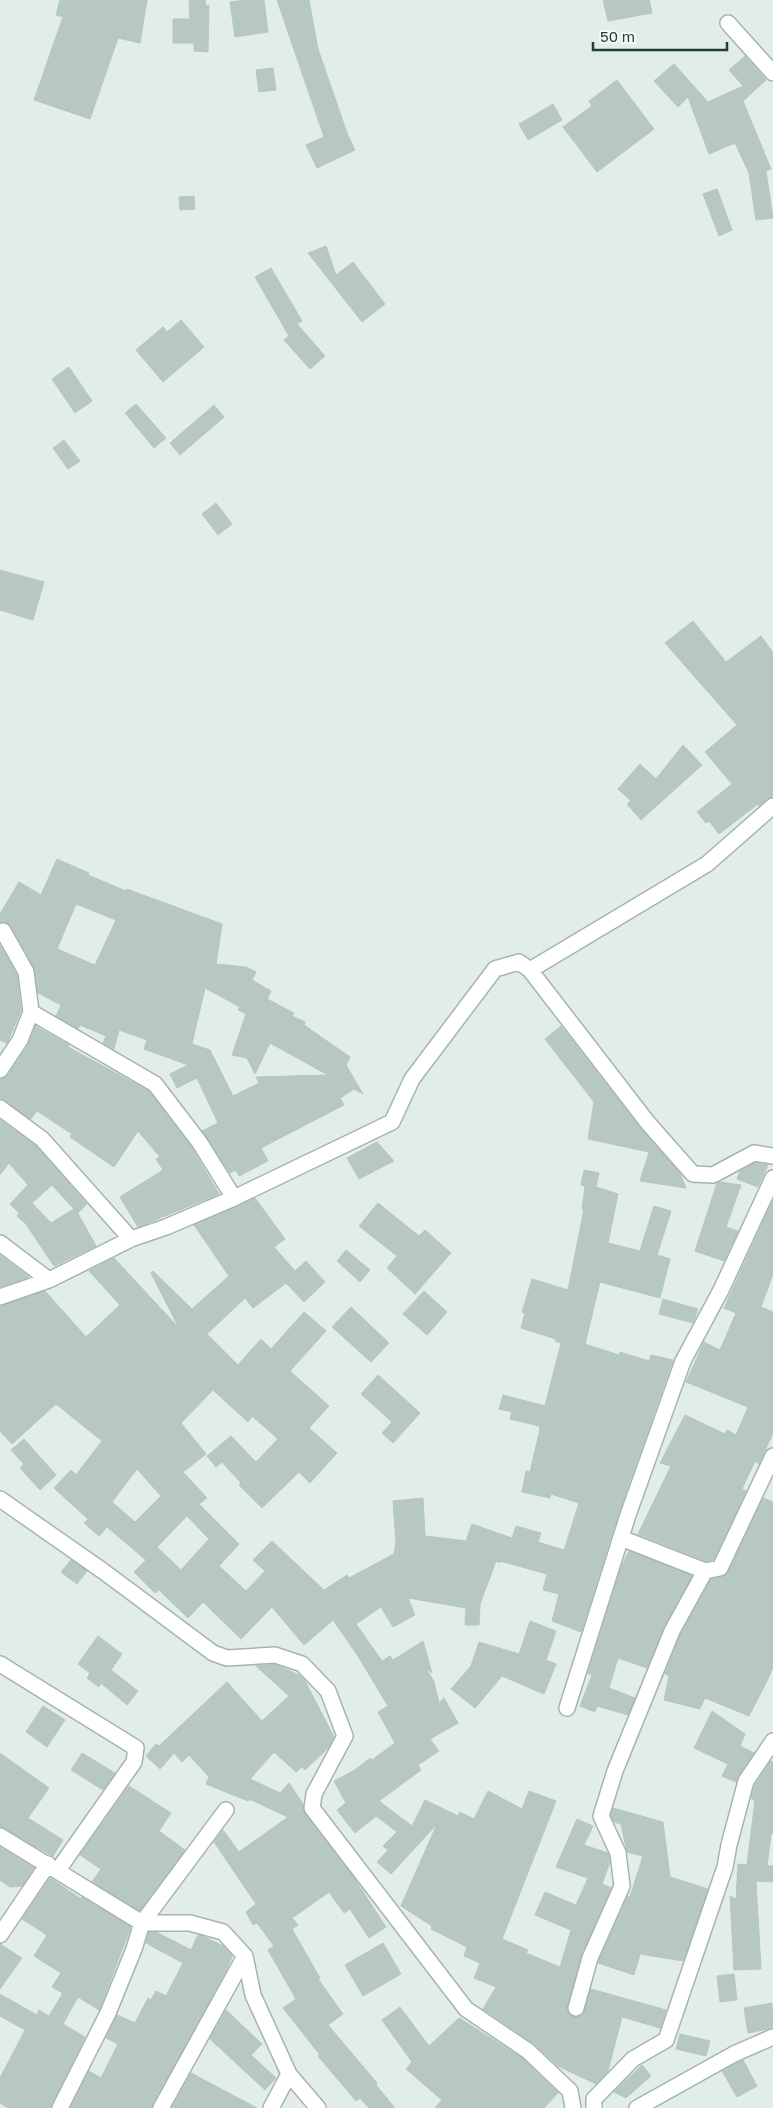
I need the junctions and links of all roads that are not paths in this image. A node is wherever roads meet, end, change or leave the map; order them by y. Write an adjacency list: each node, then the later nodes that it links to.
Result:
1 (728, 23): 2 (street)
2 (773, 73)
3 (773, 806): 5 (street)
4 (3, 931): 6 (street)
5 (530, 970): 9 (street); 11 (street)
6 (31, 1012): 7 (street); 11 (street)
7 (0, 1070)
8 (0, 1108): 12 (street)
9 (773, 1156)
10 (773, 1178): 18 (street)
11 (234, 1198): 12 (street)
12 (131, 1238): 14 (street)
13 (0, 1243): 14 (street)
14 (49, 1280): 15 (street)
15 (0, 1297)
16 (773, 1456): 19 (street)
17 (0, 1499): 36 (street)
18 (622, 1538): 19 (street); 21 (street)
19 (706, 1571): 29 (street)
20 (0, 1664): 25 (street)
21 (568, 1708)
22 (773, 1741): 37 (street)
23 (226, 1810): 26 (street)
24 (0, 1836): 25 (street)
25 (53, 1867): 26 (street); 27 (street)
26 (142, 1923): 28 (street); 32 (street)
27 (0, 1935)
28 (245, 1956): 31 (street); 33 (street)
29 (576, 2008)
30 (773, 2037): 38 (street)
31 (289, 2074): 34 (street); 35 (street)
32 (60, 2108)
33 (161, 2108)
34 (271, 2108)
35 (318, 2108)
36 (573, 2108)
37 (594, 2108)
38 (637, 2108)

